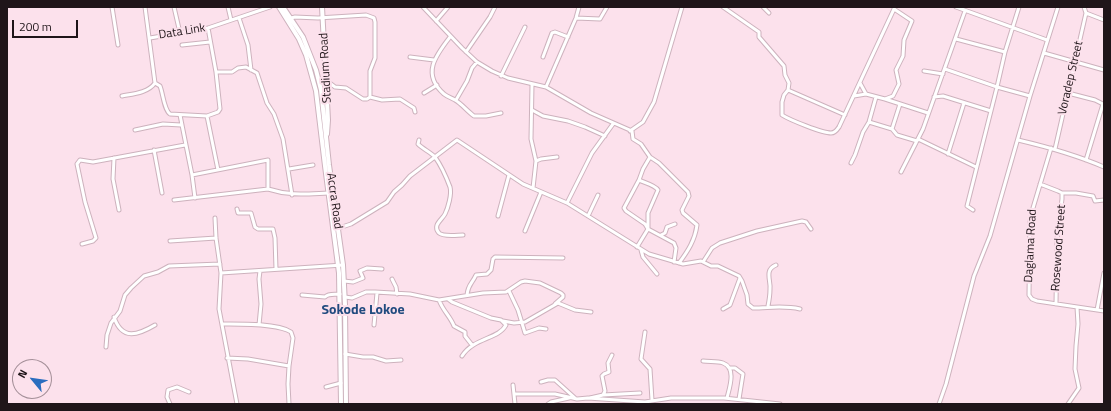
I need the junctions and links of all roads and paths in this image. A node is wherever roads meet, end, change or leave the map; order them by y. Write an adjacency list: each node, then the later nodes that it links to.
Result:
1 (112, 7): 43 (street)
2 (145, 7): 39 (street)
3 (174, 7): 36 (street)
4 (228, 7): 30 (street)
5 (270, 7): 27 (street, Data Link)
6 (279, 7): 94 (main road, Accra Road)
7 (283, 7): 28 (main road, Accra Road)
8 (322, 7): 26 (main road, Stadium Road)
9 (423, 7): 32 (street)
10 (448, 7): 32 (street)
11 (495, 7): 45 (street)
12 (580, 7): 29 (street)
13 (607, 7): 29 (street)
14 (682, 7): 97 (street)
15 (723, 7): 67 (street)
16 (763, 7): 24 (street)
17 (956, 7): 22 (street)
18 (1019, 7): 35 (street)
19 (1058, 7): 41 (street)
20 (1084, 7): 25 (street)
21 (894, 8): 62 (street); 77 (street)
22 (961, 8): 23 (street)
23 (965, 11): 35 (street); 40 (street)
24 (769, 13)
25 (1086, 13): 31 (street); 52 (street, Voradep Street)
26 (323, 17): 28 (street); 60 (main road, Stadium Road); 74 (street)
27 (239, 18): 30 (street, Data Link); 54 (street)
28 (291, 18): 90 (main road, Accra Road)
29 (576, 18): 38 (street)
30 (231, 20): 34 (street, Data Link)
31 (1104, 20)
32 (436, 21): 37 (street)
33 (525, 27): 59 (street)
34 (208, 28): 36 (street, Data Link); 42 (street)
35 (1013, 28): 41 (street); 46 (street)
36 (180, 33): 39 (street, Data Link)
37 (450, 37): 45 (street); 50 (street)
38 (568, 37): 48 (street); 65 (street)
39 (150, 38): 61 (street, Data Link)
40 (956, 39): 46 (street); 53 (street)
41 (1047, 40): 47 (street)
42 (210, 42): 44 (street); 57 (street)
43 (118, 44)
44 (182, 44)
45 (466, 52): 51 (street)
46 (1005, 52): 66 (street)
47 (1044, 53): 52 (street); 73 (street)
48 (543, 57)
49 (410, 58): 50 (street)
50 (434, 60): 63 (street)
51 (477, 62): 59 (street); 78 (street)
52 (1075, 62): 56 (street); 69 (street, Voradep Street)
53 (944, 69): 58 (street); 66 (street)
54 (251, 70): 57 (street); 117 (street)
55 (924, 70): 58 (street)
56 (1104, 70)
57 (216, 72): 89 (street)
58 (943, 74): 76 (street)
59 (501, 76): 64 (street)
60 (326, 81): 74 (street); 84 (main road, Stadium Road)
61 (155, 83): 71 (street); 87 (street, Data Link)
62 (860, 83): 70 (street); 72 (street)
63 (437, 85): 68 (street); 78 (street)
64 (532, 85): 65 (street); 81 (street)
65 (546, 87): 92 (street)
66 (997, 87): 73 (street); 82 (street)
67 (788, 90): 88 (street); 88 (street)
68 (424, 93)
69 (1068, 93): 104 (street, Voradep Street); 111 (street)
70 (866, 94): 72 (street); 75 (street)
71 (122, 96)
72 (854, 96): 88 (street)
73 (1030, 96): 102 (street)
74 (370, 97): 83 (street)
75 (876, 97): 77 (street); 91 (street)
76 (934, 98): 79 (street); 86 (street)
77 (885, 99): 80 (street)
78 (456, 100): 85 (street)
79 (964, 103): 82 (street); 106 (street)
80 (900, 104): 86 (street); 95 (street)
81 (532, 110): 98 (street); 112 (street)
82 (991, 111): 116 (street)
83 (414, 112)
84 (328, 113): 90 (main road, Stadium Road); 99 (main road)
85 (501, 113)
86 (928, 113): 101 (street)
87 (180, 115): 89 (street); 93 (street)
88 (845, 115)
89 (207, 116): 118 (street)
90 (324, 122): 94 (main road, Stadium Road); 99 (main road, Accra Road)
91 (869, 122): 95 (street); 113 (street)
92 (613, 124): 97 (street); 98 (street)
93 (181, 125): 96 (street); 103 (street)
94 (320, 127): 128 (main road, Accra Road)
95 (892, 129): 101 (street)
96 (135, 130)
97 (630, 130): 109 (street)
98 (605, 136): 135 (street)
99 (326, 138): 143 (main road, Accra Road)
100 (419, 140): 107 (street)
101 (918, 140): 106 (street); 119 (street)
102 (1018, 140): 104 (street); 232 (street)
103 (185, 145): 105 (street); 120 (street)
104 (1053, 149): 111 (street); 123 (street, Daglama Road)
105 (154, 150): 110 (street); 127 (street)
106 (948, 154): 116 (street)
107 (434, 157): 121 (street); 143 (street); 147 (street)
108 (557, 157): 112 (street)
109 (650, 157): 122 (street); 157 (street)
110 (114, 158): 137 (street); 151 (street)
111 (1086, 160): 115 (street)
112 (536, 161): 124 (street)
113 (851, 164)
114 (313, 165): 117 (street)
115 (1104, 167)
116 (976, 168): 138 (street)
117 (288, 169): 130 (street)
118 (218, 170): 120 (street); 125 (street)
119 (901, 172)
120 (192, 175): 132 (street)
121 (509, 175): 124 (street); 139 (street)
122 (639, 180): 144 (street); 144 (street)
123 (1040, 184): 129 (street); 180 (street, Daglama Road)
124 (533, 188): 126 (street)
125 (268, 189): 130 (street); 132 (street)
126 (541, 192): 135 (street); 146 (street)
127 (162, 193)
128 (328, 193): 130 (street); 143 (main road, Accra Road)
129 (1062, 193): 133 (street); 180 (street, Rosewood Street)
130 (292, 195)
131 (598, 196): 140 (street)
132 (195, 198): 134 (street)
133 (1104, 199)
134 (174, 200)
135 (567, 203): 140 (street)
136 (237, 209): 161 (street)
137 (119, 210)
138 (973, 210)
139 (498, 216)
140 (588, 216): 152 (street)
141 (216, 218): 149 (street)
142 (675, 224): 148 (street)
143 (335, 229): 159 (main road, Accra Road)
144 (648, 229): 148 (street); 152 (street)
145 (811, 229): 156 (street)
146 (525, 231)
147 (462, 235)
148 (661, 235): 155 (street)
149 (216, 238): 150 (street); 158 (street)
150 (170, 241)
151 (82, 244)
152 (637, 248): 153 (street)
153 (641, 250): 155 (street); 166 (street)
154 (563, 258): 175 (street)
155 (674, 262): 157 (street)
156 (703, 262): 157 (street); 167 (street)
157 (679, 263)
158 (220, 264): 164 (street); 188 (street)
159 (341, 265): 161 (street); 169 (main road, Accra Road); 172 (main road, Accra Road)
160 (776, 266): 181 (street)
161 (276, 269): 163 (street)
162 (382, 269): 169 (street)
163 (260, 271): 164 (street); 193 (street)
164 (221, 273): 191 (street)
165 (1104, 273): 185 (street)
166 (657, 274)
167 (740, 278): 181 (street); 184 (street)
168 (392, 279): 173 (street)
169 (344, 281): 176 (main road, Accra Road)
170 (509, 291): 175 (street); 179 (street); 190 (street)
171 (377, 293): 173 (street); 176 (street); 194 (street)
172 (340, 294): 174 (street); 207 (main road, Accra Road)
173 (397, 294): 178 (street)
174 (302, 295)
175 (467, 295): 177 (street)
176 (345, 297): 199 (main road, Accra Road)
177 (448, 299): 178 (street); 189 (street)
178 (439, 300): 197 (street)
179 (555, 304): 187 (street); 190 (street)
180 (1056, 304): 182 (street)
181 (768, 306): 183 (street)
182 (1077, 307): 185 (street); 233 (street)
183 (800, 308)
184 (723, 309)
185 (1097, 310): 186 (street)
186 (1104, 311)
187 (591, 312)
188 (114, 317): 192 (street); 198 (street)
189 (503, 321): 190 (street); 197 (street)
190 (522, 322): 195 (street)
191 (222, 324): 193 (street); 202 (street)
192 (155, 325)
193 (259, 325): 205 (street)
194 (374, 325)
195 (546, 329)
196 (645, 332): 220 (street)
197 (472, 345): 200 (street)
198 (106, 346)
199 (345, 354): 203 (street); 226 (main road, Accra Road)
200 (462, 356)
201 (612, 356): 214 (street)
202 (228, 358): 205 (street); 223 (street)
203 (401, 360)
204 (703, 361): 206 (street)
205 (289, 366): 224 (street)
206 (729, 368): 217 (street); 219 (street)
207 (341, 382): 210 (street); 225 (main road, Accra Road)
208 (542, 382): 218 (street)
209 (513, 385): 213 (street)
210 (326, 387)
211 (189, 392): 222 (street)
212 (640, 393): 214 (street)
213 (515, 394): 215 (street); 227 (street)
214 (603, 395): 216 (street)
215 (569, 398): 218 (street); 228 (street)
216 (588, 398): 218 (street); 221 (street)
217 (725, 398): 219 (street); 220 (street); 230 (street)
218 (577, 399): 229 (street)
219 (739, 399): 231 (street)
220 (652, 400): 221 (street)
221 (645, 403)
222 (170, 404)
223 (237, 404)
224 (289, 404)
225 (341, 404)
226 (346, 404)
227 (515, 404)
228 (548, 404)
229 (576, 404)
230 (722, 404)
231 (780, 404)
232 (939, 404)
233 (1068, 404)

